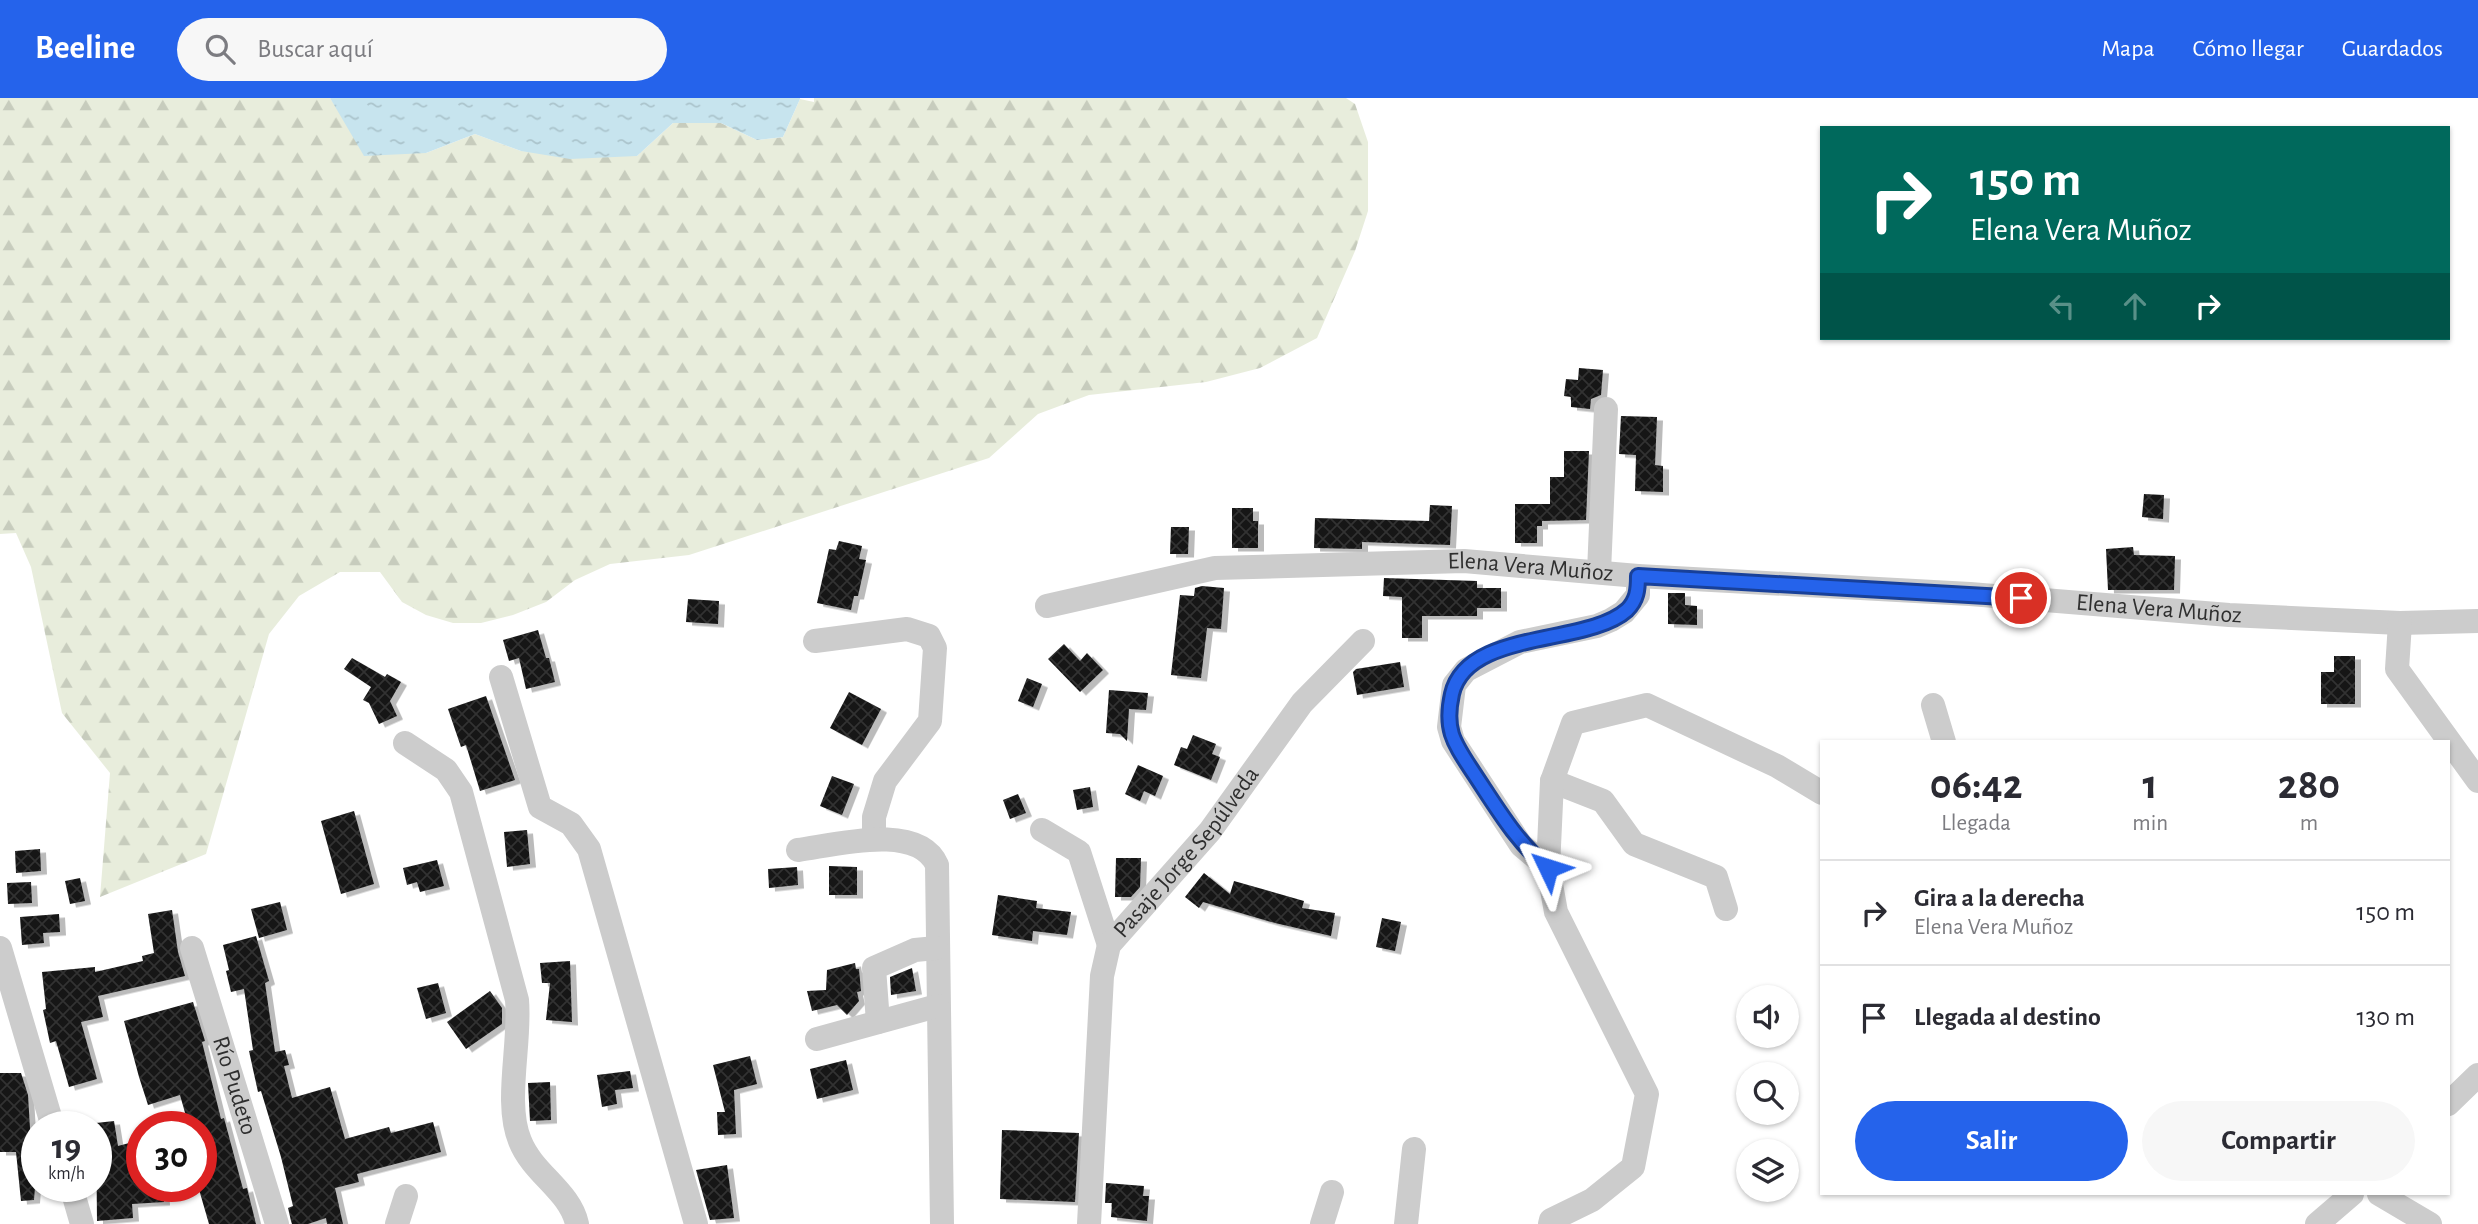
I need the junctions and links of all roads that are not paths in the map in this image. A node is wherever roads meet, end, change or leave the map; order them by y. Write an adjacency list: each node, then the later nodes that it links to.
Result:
1 (1606, 409): 2 (street)
2 (1599, 572): 3 (street, Elena Vera Muñoz); 4 (street, Elena Vera Muñoz)
3 (1638, 576): 6 (street, Elena Vera Muñoz); 21 (street)
4 (1047, 606)
5 (2478, 621): 6 (street, Elena Vera Muñoz)
6 (2400, 623): 12 (street)
7 (815, 641): 19 (street)
8 (1363, 641): 23 (street, Pasaje Jorge Sepúlveda)
9 (500, 677): 43 (street)
10 (1933, 705): 11 (street)
11 (1943, 740)
12 (2448, 740)
13 (2450, 742): 16 (street)
14 (405, 743): 42 (street)
15 (1552, 781): 17 (street); 21 (street); 22 (street)
16 (2478, 781)
17 (1820, 792)
18 (1042, 830): 23 (street)
19 (874, 839): 20 (street); 26 (street)
20 (798, 850)
21 (1548, 868): 48 (street)
22 (1726, 909)
23 (1109, 945): 45 (street, Pasaje Jorge Sepúlveda)
24 (0, 948): 32 (street)
25 (192, 948): 40 (street, Río Pudeto)
26 (936, 948): 27 (street); 28 (street)
27 (937, 1006): 28 (street); 44 (street)
28 (878, 1022): 29 (street)
29 (817, 1039)
30 (2478, 1075): 31 (street)
31 (2450, 1102)
32 (48, 1111)
33 (1415, 1149): 47 (street)
34 (1332, 1192): 46 (street)
35 (2351, 1195): 49 (street)
36 (2381, 1195): 50 (street)
37 (406, 1196): 41 (street)
38 (76, 1202): 39 (street)
39 (82, 1224)
40 (277, 1224)
41 (397, 1224)
42 (577, 1224)
43 (696, 1224)
44 (943, 1224)
45 (1089, 1224)
46 (1322, 1224)
47 (1406, 1224)
48 (1550, 1224)
49 (2318, 1224)
50 (2430, 1224)

